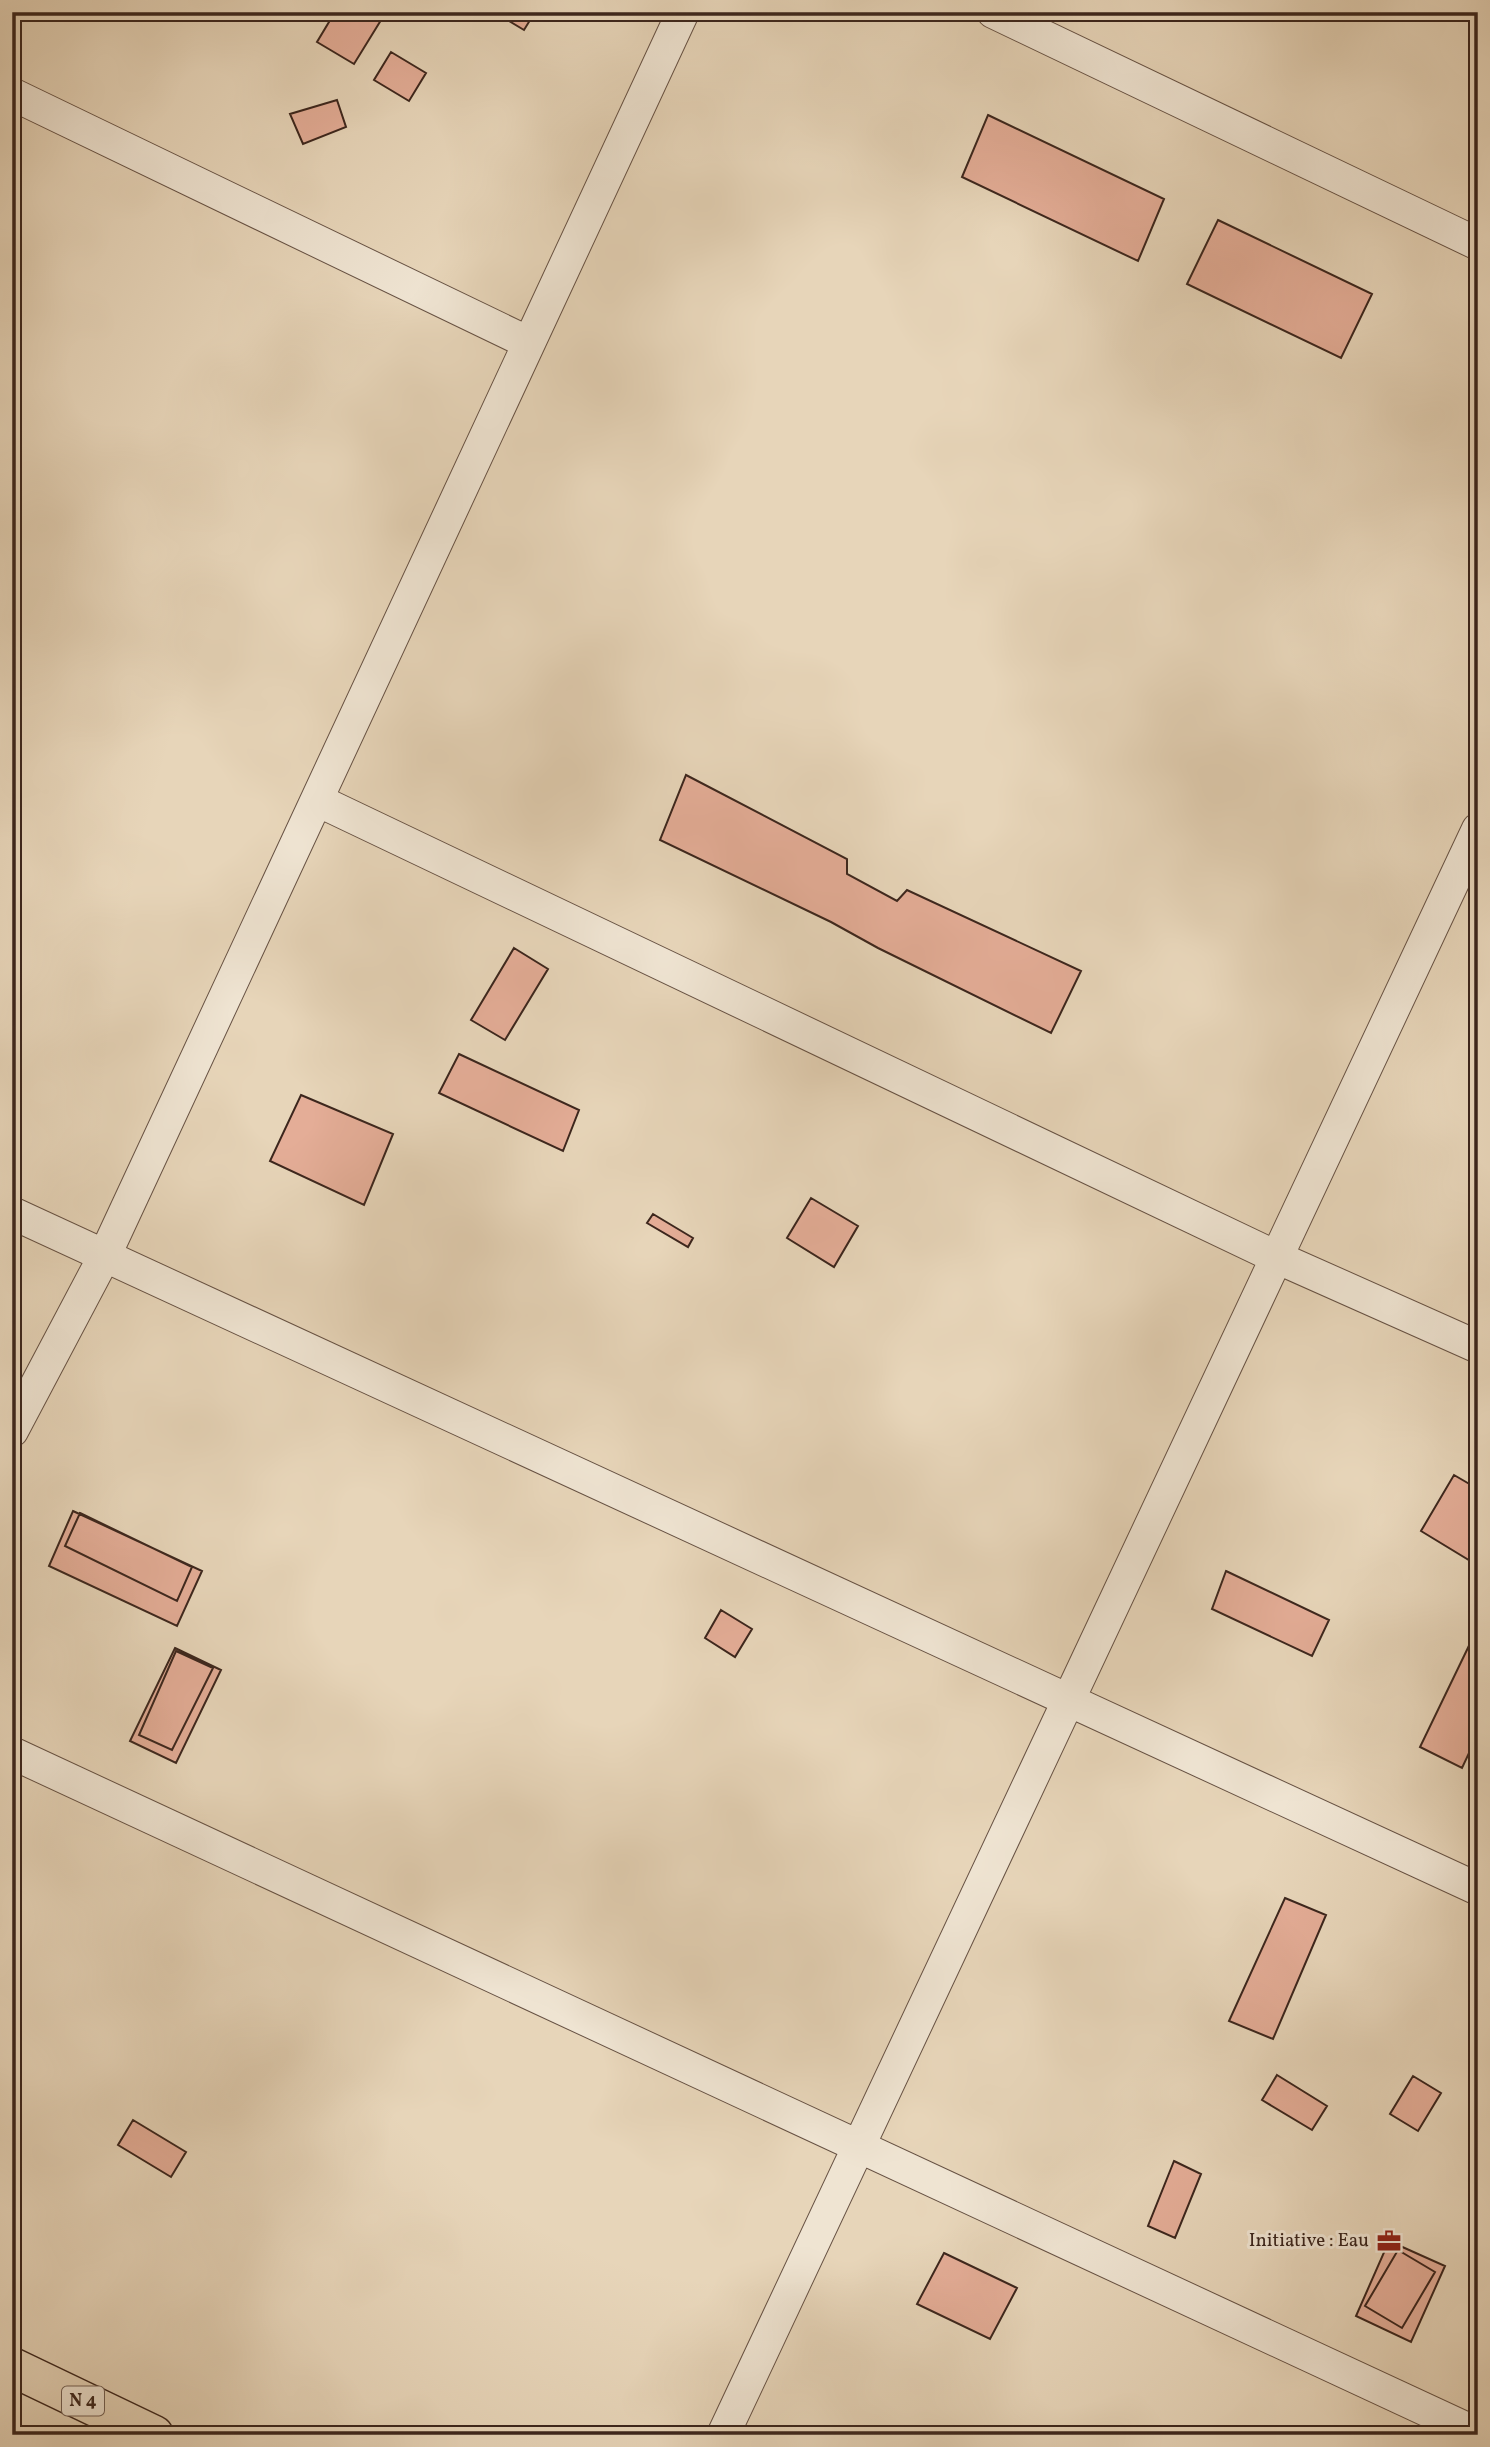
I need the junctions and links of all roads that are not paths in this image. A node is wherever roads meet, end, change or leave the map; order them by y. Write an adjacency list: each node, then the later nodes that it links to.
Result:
1 (683, 12): 5 (street)
2 (993, 12): 4 (street)
3 (12, 94): 5 (street)
4 (1478, 244)
5 (529, 343): 6 (street)
6 (317, 800): 9 (street); 10 (street)
7 (1478, 829): 10 (street)
8 (12, 1213): 9 (street)
9 (105, 1255): 12 (street); 13 (street)
10 (1276, 1257): 11 (street); 13 (street)
11 (1478, 1347)
12 (12, 1430)
13 (1068, 1700): 15 (street); 16 (street)
14 (12, 1753): 16 (street)
15 (1478, 1889)
16 (859, 2145): 18 (street); 20 (street)
17 (12, 2367): 19 (highway, N 4)
18 (1478, 2434)
19 (154, 2435)
20 (723, 2435)

